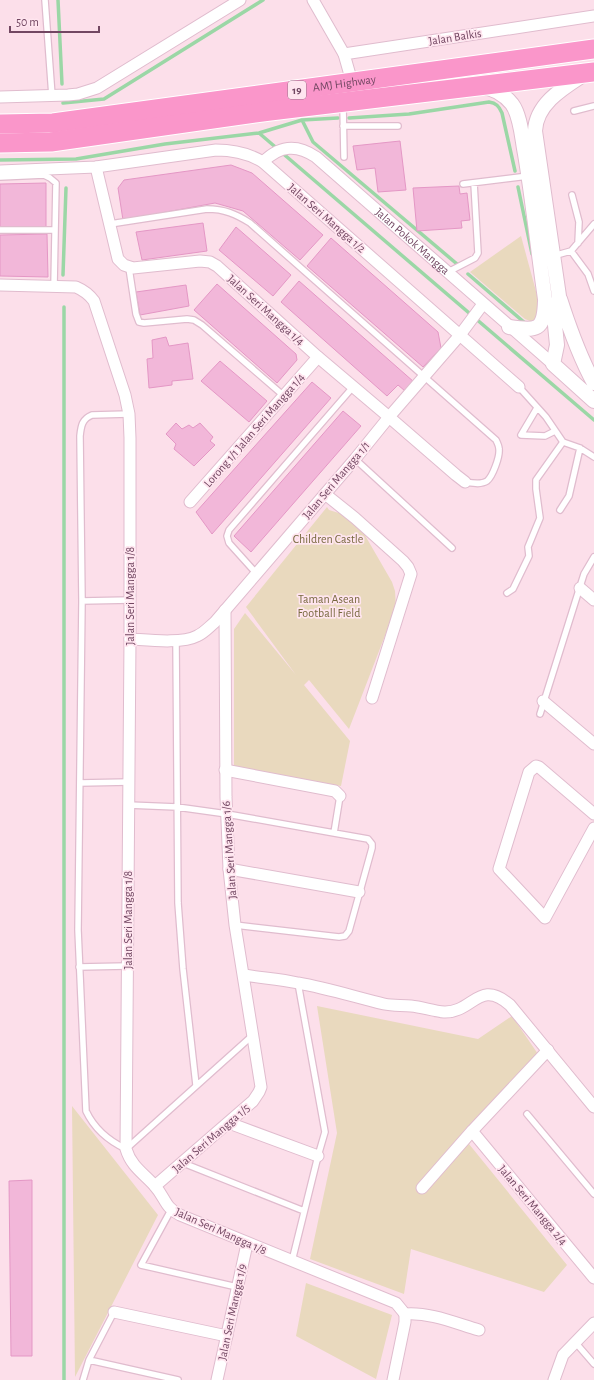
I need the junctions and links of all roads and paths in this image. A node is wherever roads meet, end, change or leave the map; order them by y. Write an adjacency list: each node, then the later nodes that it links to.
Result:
1 (45, 0): 10 (lane)
2 (240, 0): 10 (street)
3 (314, 0): 6 (street)
4 (594, 16): 6 (street, Jalan Balkis)
5 (594, 49): 8 (highway, AMJ Highway / 19)
6 (344, 54): 8 (street)
7 (590, 73): 9 (highway, AMJ Highway / 19); 34 (street)
8 (352, 82): 15 (highway, AMJ Highway / 19)
9 (481, 87): 12 (highway, AMJ Highway / 19); 23 (street)
10 (52, 96): 11 (street)
11 (0, 97)
12 (343, 103): 16 (lane); 18 (highway, AMJ Highway / 19)
13 (594, 106): 14 (lane)
14 (574, 111)
15 (0, 124)
16 (343, 126): 17 (lane); 19 (lane)
17 (398, 126)
18 (0, 143)
19 (344, 157)
20 (263, 162): 21 (street, Jalan Seri Mangga 1/2); 36 (street, Jalan Pokok Mangga); 45 (street, Jalan Seri Mangga 1/2)
21 (96, 167): 22 (street, Jalan Seri Mangga 1/2); 28 (street)
22 (0, 171)
23 (529, 176): 25 (lane); 41 (street)
24 (0, 177): 31 (lane)
25 (474, 183): 26 (lane); 36 (lane)
26 (463, 184)
27 (572, 195): 32 (lane)
28 (110, 224): 35 (street); 48 (lane)
29 (594, 224): 32 (lane)
30 (0, 230): 31 (lane)
31 (55, 230): 38 (lane)
32 (578, 243): 33 (lane)
33 (571, 251): 34 (lane); 39 (lane)
34 (553, 256): 40 (street)
35 (129, 268): 46 (street, Jalan Seri Mangga 1/4); 52 (lane)
36 (448, 272): 42 (street, Jalan Pokok Mangga)
37 (0, 285): 38 (street)
38 (54, 286): 55 (street, Jalan Seri Mangga 1/8)
39 (594, 290)
40 (559, 296): 43 (street); 49 (street)
41 (545, 299): 43 (street); 44 (street)
42 (481, 308): 44 (street, Jalan Pokok Mangga); 45 (street, Jalan Seri Mangga 1/1)
43 (554, 315): 47 (street)
44 (509, 327): 47 (street, Jalan Pokok Mangga)
45 (460, 334): 48 (street, Jalan Seri Mangga 1/1); 51 (street, Jalan Seri Mangga 1/2)
46 (318, 357): 50 (street, Jalan Seri Mangga 1/4); 52 (street, Lorong 1/1 Jalan Seri Mangga 1/4)
47 (553, 364): 53 (street, Jalan Pokok Mangga)
48 (424, 377): 56 (street, Jalan Seri Mangga 1/1); 62 (lane)
49 (594, 383)
50 (353, 387): 56 (street, Jalan Seri Mangga 1/4); 68 (lane)
51 (519, 387): 54 (lane)
52 (284, 396): 64 (street, Lorong 1/1 Jalan Seri Mangga 1/4)
53 (594, 401)
54 (537, 408): 57 (lane); 57 (lane)
55 (129, 414): 71 (street, Jalan Seri Mangga 1/8); 73 (lane)
56 (389, 417): 61 (street, Jalan Seri Mangga 1/1); 62 (street, Jalan Seri Mangga 1/4)
57 (556, 431): 58 (lane)
58 (563, 442): 59 (lane); 70 (lane)
59 (580, 448): 60 (lane); 65 (lane)
60 (594, 457)
61 (355, 459): 63 (street, Jalan Seri Mangga 1/1); 66 (lane)
62 (465, 482)
63 (325, 494): 68 (street, Jalan Seri Mangga 1/1); 77 (street)
64 (190, 502)
65 (560, 510)
66 (452, 548)
67 (594, 558): 69 (lane)
68 (256, 573): 74 (street, Jalan Seri Mangga 1/1)
69 (580, 588): 72 (street); 78 (lane)
70 (507, 593)
71 (131, 600): 73 (lane); 75 (street, Jalan Seri Mangga 1/8)
72 (594, 600)
73 (82, 601): 83 (lane)
74 (225, 610): 76 (street, Jalan Seri Mangga 1/1); 81 (street, Jalan Seri Mangga 1/6)
75 (130, 639): 76 (street, Jalan Seri Mangga 1/1); 82 (street, Jalan Seri Mangga 1/8)
76 (176, 640): 86 (lane)
77 (372, 698)
78 (543, 701): 79 (lane); 80 (street)
79 (540, 714)
80 (594, 744)
81 (225, 770): 84 (street); 87 (street, Jalan Seri Mangga 1/6)
82 (129, 782): 83 (lane); 85 (street, Jalan Seri Mangga 1/8)
83 (80, 783): 95 (lane)
84 (340, 796): 90 (lane)
85 (128, 805): 86 (lane); 94 (street, Jalan Seri Mangga 1/8)
86 (178, 807): 87 (lane); 100 (lane)
87 (227, 814): 90 (lane); 91 (street, Jalan Seri Mangga 1/6)
88 (594, 814): 89 (street)
89 (594, 828)
90 (334, 833): 92 (lane)
91 (229, 869): 92 (street); 93 (street, Jalan Seri Mangga 1/6)
92 (359, 892): 93 (lane)
93 (236, 925): 96 (street, Jalan Seri Mangga 1/6)
94 (127, 966): 95 (lane); 106 (street, Jalan Seri Mangga 1/8)
95 (79, 967): 106 (lane)
96 (244, 975): 97 (street); 98 (street, Jalan Seri Mangga 1/6)
97 (298, 983): 99 (street); 107 (lane)
98 (253, 1035): 100 (lane); 101 (street, Jalan Seri Mangga 1/6)
99 (548, 1050): 102 (street); 105 (street)
100 (196, 1085): 106 (lane)
101 (261, 1087): 104 (street, Jalan Seri Mangga 1/5)
102 (594, 1107)
103 (527, 1114): 111 (lane)
104 (229, 1123): 107 (street); 108 (street, Jalan Seri Mangga 1/5)
105 (472, 1131): 110 (street); 116 (street, Jalan Seri Mangga 2/4)
106 (126, 1149): 109 (street, Jalan Seri Mangga 1/8)
107 (318, 1156): 113 (lane)
108 (183, 1163): 109 (street, Jalan Seri Mangga 1/5); 113 (lane)
109 (155, 1186): 112 (street, Jalan Seri Mangga 1/8)
110 (422, 1188)
111 (594, 1194)
112 (171, 1210): 114 (street, Jalan Seri Mangga 1/8); 117 (lane)
113 (304, 1211): 115 (lane)
114 (247, 1244): 115 (street, Jalan Seri Mangga 1/8); 117 (street, Jalan Seri Mangga 1/9)
115 (292, 1262): 119 (street, Jalan Seri Mangga 1/8)
116 (594, 1278)
117 (237, 1287): 122 (street, Jalan Seri Mangga 1/9)
118 (114, 1312): 122 (street); 124 (lane)
119 (405, 1314): 121 (street); 129 (street)
120 (594, 1323): 123 (street)
121 (479, 1330)
122 (227, 1336): 128 (street, Jalan Seri Mangga 1/9)
123 (574, 1342): 125 (lane); 130 (street)
124 (89, 1360): 126 (lane); 127 (lane)
125 (594, 1364)
126 (83, 1380)
127 (178, 1380)
128 (218, 1380)
129 (393, 1380)
130 (554, 1380)

